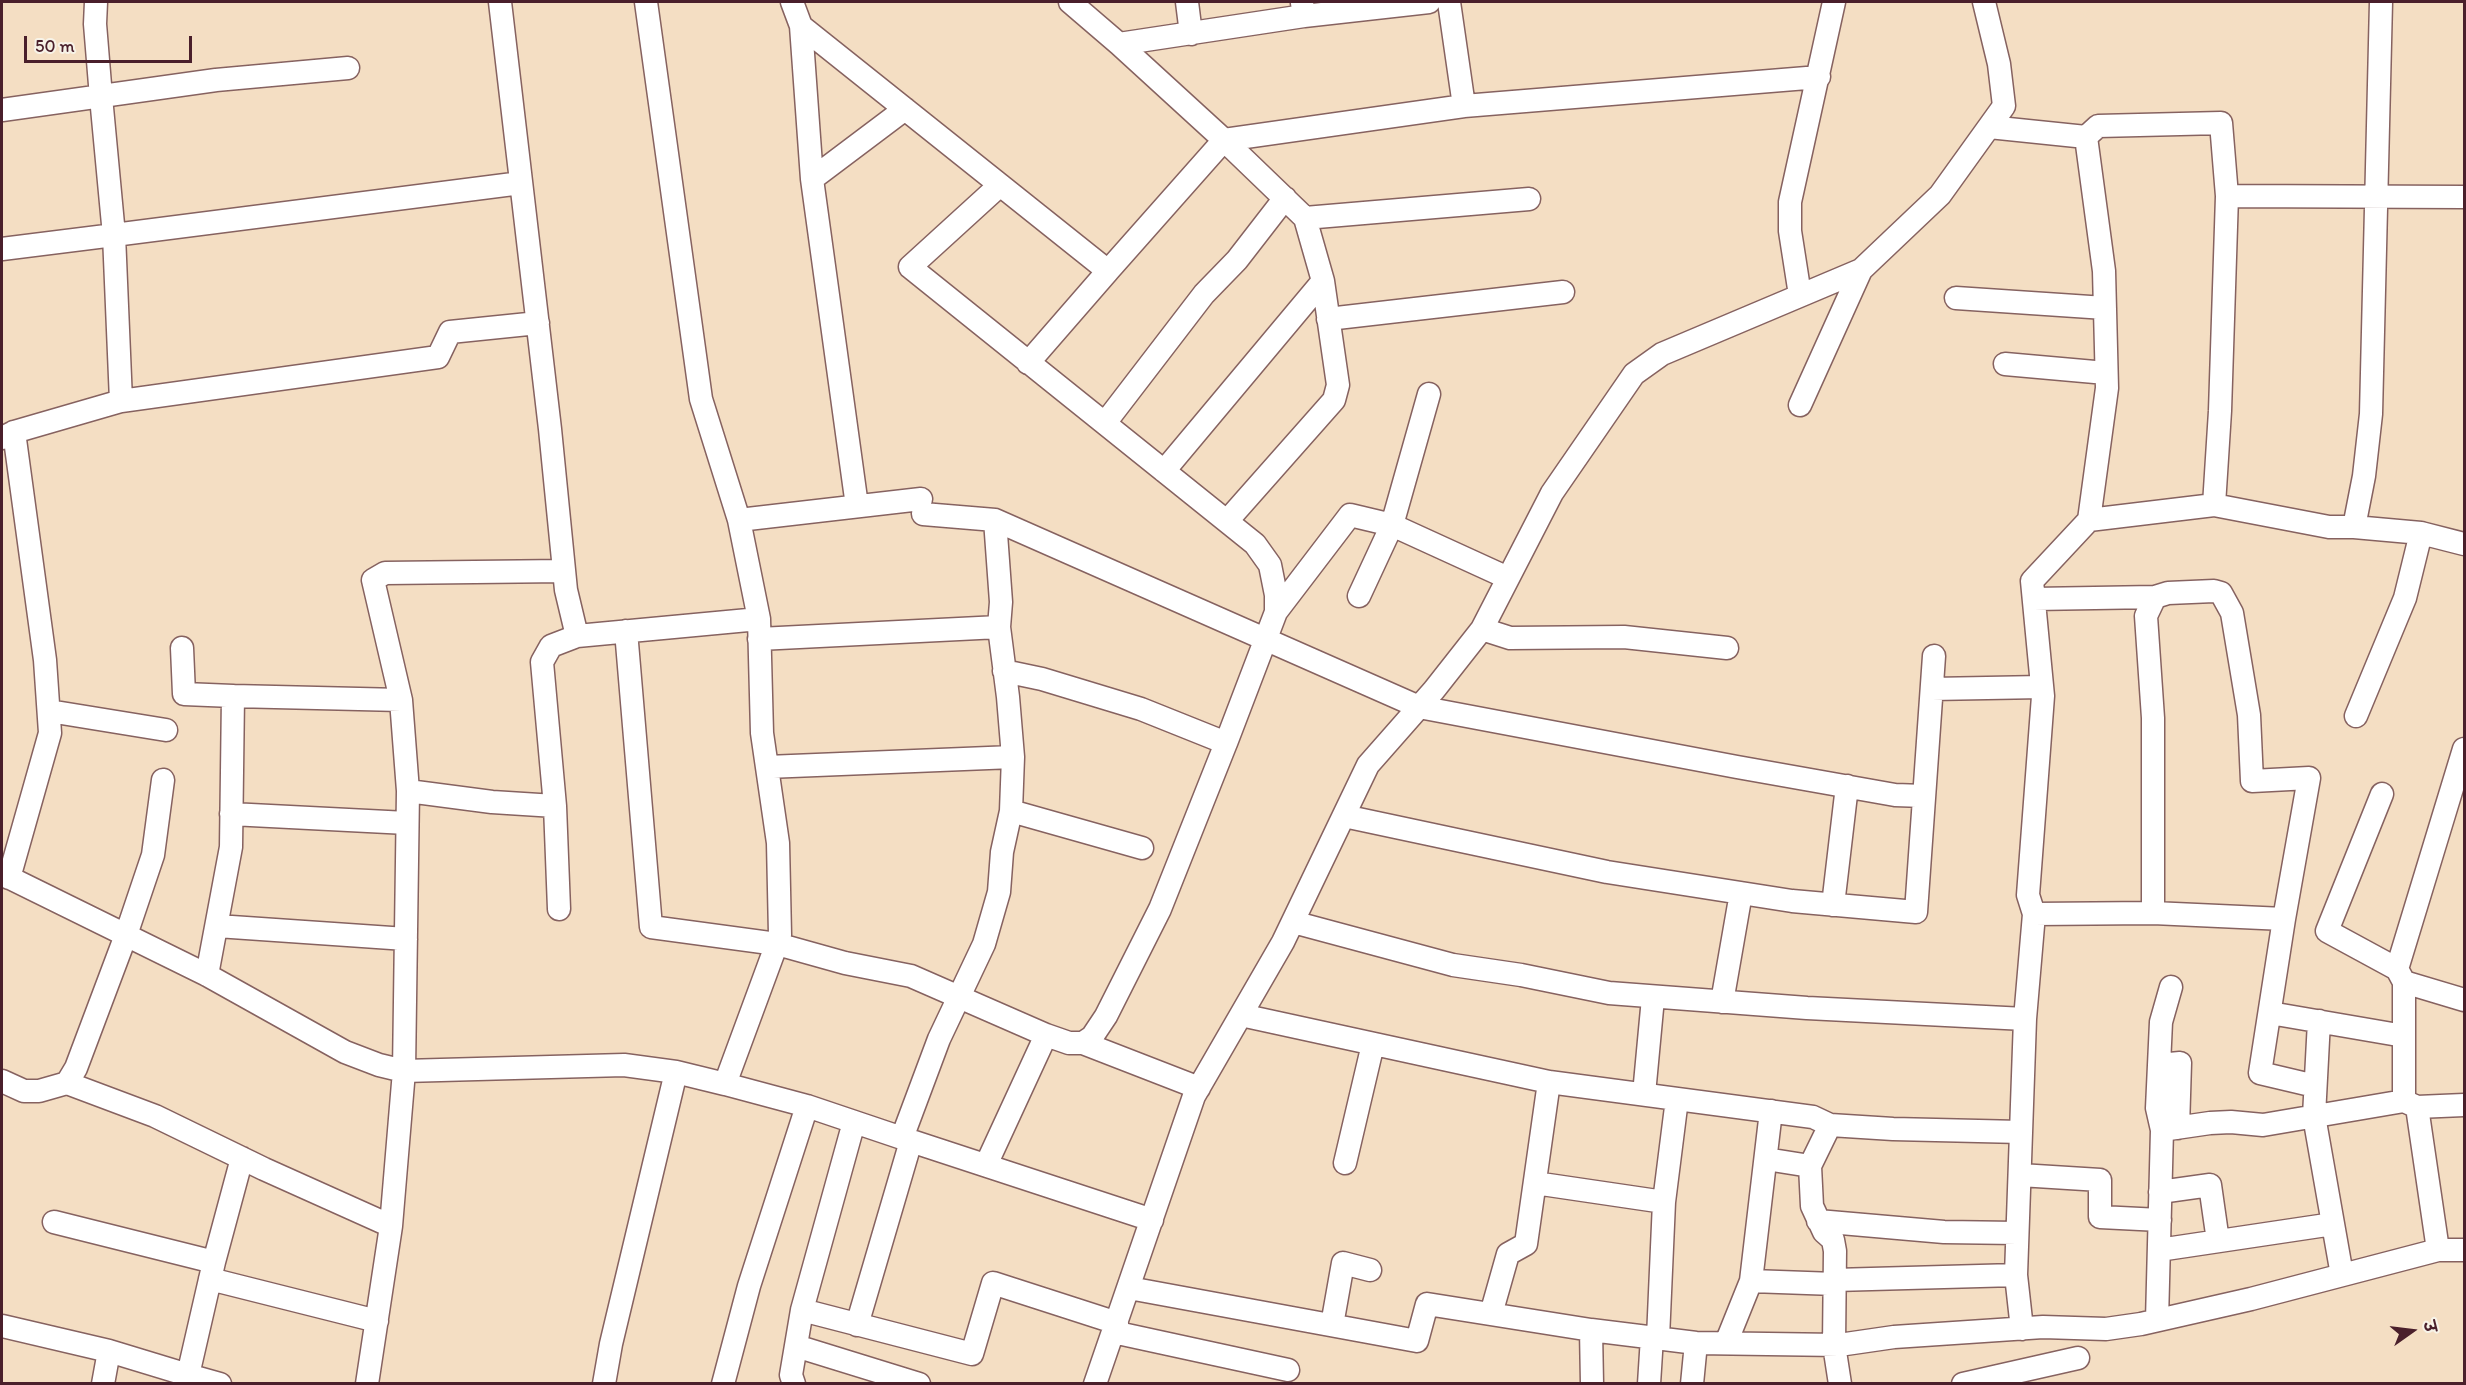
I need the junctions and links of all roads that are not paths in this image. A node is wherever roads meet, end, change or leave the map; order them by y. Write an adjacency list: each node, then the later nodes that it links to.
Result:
1 (96, 2): 18 (street)
2 (500, 2): 26 (street)
3 (646, 2): 56 (street)
4 (792, 2): 13 (street)
5 (1070, 2): 15 (street)
6 (1188, 2): 14 (street)
7 (1429, 2): 12 (street)
8 (1449, 2): 19 (street)
9 (1834, 2): 17 (street)
10 (1984, 2): 22 (street)
11 (2381, 2): 31 (street)
12 (1303, 9): 14 (street)
13 (801, 26): 20 (street); 25 (street)
14 (1191, 34): 15 (street)
15 (1119, 44): 24 (street)
16 (348, 68): 18 (street)
17 (1819, 76): 19 (street); 40 (street)
18 (101, 97): 21 (street); 34 (street)
19 (1464, 106): 24 (street)
20 (905, 109): 25 (street); 27 (street)
21 (2, 110)
22 (1989, 127): 23 (street); 36 (street)
23 (2086, 137): 28 (street); 42 (street)
24 (1224, 140): 30 (street); 37 (street)
25 (812, 179): 55 (street)
26 (521, 183): 34 (street); 44 (street)
27 (1000, 185): 37 (street); 45 (street)
28 (2226, 196): 31 (street); 54 (street)
29 (2464, 197): 31 (street)
30 (1285, 198): 33 (street); 51 (street)
31 (2376, 198): 61 (street)
32 (1528, 199): 33 (street)
33 (1305, 218): 38 (street)
34 (114, 235): 35 (street); 49 (street)
35 (2, 249)
36 (1861, 270): 40 (street); 50 (street)
37 (1108, 272): 45 (street)
38 (1323, 281): 43 (street); 53 (street)
39 (1563, 292): 43 (street)
40 (1800, 295): 65 (street)
41 (1956, 298): 42 (street)
42 (2105, 308): 47 (street)
43 (1328, 319): 59 (street)
44 (537, 323): 49 (street); 64 (street)
45 (1028, 363): 51 (street)
46 (2005, 364): 47 (street)
47 (2106, 373): 58 (street)
48 (1429, 394): 60 (street)
49 (121, 401): 52 (street)
50 (1800, 405)
51 (1105, 423): 53 (street)
52 (8, 435): 85 (street)
53 (1164, 471): 59 (street)
54 (2214, 505): 58 (street); 61 (street)
55 (857, 506): 56 (street); 57 (street)
56 (739, 520): 71 (street)
57 (995, 520): 70 (street); 75 (street)
58 (2089, 520): 68 (street)
59 (1227, 521): 69 (street)
60 (1392, 525): 65 (street); 66 (street); 69 (street)
61 (2354, 527): 62 (street)
62 (2421, 533): 63 (street); 86 (street)
63 (2464, 544)
64 (564, 571): 74 (street); 83 (street)
65 (1508, 578): 72 (street)
66 (1359, 596)
67 (2155, 597): 68 (street); 107 (street); 109 (street)
68 (2034, 599): 80 (street)
69 (1276, 612): 75 (street)
70 (999, 627): 71 (street); 79 (street)
71 (759, 629): 73 (street); 91 (street)
72 (1482, 629): 77 (street); 84 (street)
73 (626, 632): 74 (street); 114 (street)
74 (577, 636): 97 (street)
75 (1265, 640): 84 (street); 88 (street)
76 (182, 648): 82 (street)
77 (1727, 648)
78 (1934, 656): 81 (street)
79 (1004, 671): 88 (street); 90 (street)
80 (2042, 687): 81 (street); 108 (street)
81 (1932, 689): 96 (street)
82 (232, 696): 83 (street); 99 (street)
83 (401, 700): 94 (street)
84 (1419, 707): 93 (street); 100 (street)
85 (49, 711): 87 (street); 103 (street)
86 (2356, 716)
87 (166, 730)
88 (1226, 743): 128 (street)
89 (2464, 749): 116 (street)
90 (1012, 757): 91 (street); 98 (street)
91 (767, 767): 114 (street)
92 (164, 780): 112 (street)
93 (1847, 786): 96 (street); 105 (street)
94 (408, 791): 97 (street); 101 (street)
95 (2382, 794): 116 (street)
96 (1924, 796): 105 (street)
97 (555, 806): 106 (street)
98 (1011, 811): 102 (street); 118 (street)
99 (231, 814): 101 (street); 111 (street)
100 (1344, 816): 104 (street); 110 (street)
101 (407, 822): 113 (street)
102 (1142, 848)
103 (5, 876): 112 (street)
104 (1741, 893): 105 (street); 121 (street)
105 (1833, 905)
106 (559, 909)
107 (2153, 913): 108 (street); 109 (street)
108 (2034, 914): 124 (street)
109 (2283, 919): 122 (street)
110 (1293, 922): 119 (street); 123 (street)
111 (217, 926): 113 (street); 115 (street)
112 (126, 935): 115 (street); 134 (street)
113 (406, 939): 130 (street)
114 (777, 944): 118 (street); 135 (street)
115 (207, 975): 130 (street)
116 (2400, 975): 120 (street); 127 (street)
117 (2171, 987): 147 (street)
118 (958, 998): 126 (street); 149 (street)
119 (1653, 998): 121 (street); 138 (street)
120 (2464, 1000)
121 (1722, 1002): 124 (street)
122 (2270, 1013): 125 (street); 136 (street)
123 (1241, 1015): 129 (street); 137 (street)
124 (2025, 1019): 148 (street)
125 (2319, 1022): 127 (street); 136 (street)
126 (1046, 1035): 128 (street); 153 (street)
127 (2404, 1036): 140 (street)
128 (1083, 1043): 137 (street)
129 (1373, 1044): 133 (street); 152 (street)
130 (404, 1071): 131 (street); 164 (street)
131 (676, 1072): 135 (street); 199 (street)
132 (2, 1081): 134 (street)
133 (1549, 1082): 138 (street); 156 (street)
134 (67, 1083): 150 (street)
135 (725, 1084): 142 (street)
136 (2315, 1086): 144 (street)
137 (1199, 1088): 159 (street)
138 (1644, 1094): 139 (street)
139 (1677, 1099): 143 (street); 158 (street)
140 (2410, 1104): 141 (street); 144 (street); 168 (street)
141 (2464, 1105)
142 (807, 1106): 145 (street); 200 (street)
143 (1771, 1111): 146 (street); 151 (street)
144 (2314, 1116): 147 (street); 163 (street)
145 (854, 1122): 149 (street); 177 (street)
146 (1830, 1125): 148 (street); 154 (street)
147 (2170, 1129): 157 (street)
148 (2021, 1132): 155 (street)
149 (907, 1139): 153 (street); 181 (street)
150 (242, 1158): 164 (street); 170 (street)
151 (1766, 1159): 154 (street); 174 (street)
152 (1345, 1163)
153 (986, 1166): 159 (street)
154 (1810, 1166): 161 (street)
155 (2020, 1175): 160 (street); 165 (street)
156 (1535, 1184): 158 (street); 178 (street)
157 (2160, 1192): 160 (street); 166 (street)
158 (1664, 1202): 187 (street)
159 (1152, 1220): 176 (street)
160 (2160, 1220): 167 (street)
161 (1818, 1221): 165 (street); 175 (street)
162 (54, 1222): 170 (street)
163 (2333, 1224): 166 (street); 173 (street)
164 (391, 1226): 180 (street)
165 (2017, 1233): 172 (street)
166 (2218, 1241): 167 (street)
167 (2159, 1250): 179 (street)
168 (2438, 1250): 169 (street); 173 (street)
169 (2464, 1250)
170 (212, 1270): 180 (street); 195 (street)
171 (1370, 1270): 182 (street)
172 (2016, 1275): 175 (street); 185 (street)
173 (2342, 1275): 179 (street)
174 (1751, 1281): 175 (street); 189 (street)
175 (1835, 1282): 190 (street)
176 (1129, 1288): 182 (street); 184 (street)
177 (802, 1310): 181 (street); 191 (street)
178 (1491, 1314): 182 (street); 186 (street)
179 (2157, 1320): 185 (street)
180 (377, 1321): 198 (street)
181 (857, 1325): 184 (street)
182 (1332, 1325)
183 (2, 1326): 192 (street)
184 (1115, 1327): 194 (street); 203 (street)
185 (2022, 1329): 190 (street)
186 (1591, 1330): 187 (street); 204 (street)
187 (1654, 1337): 188 (street); 205 (street)
188 (1695, 1343): 189 (street); 206 (street)
189 (1726, 1343): 190 (street)
190 (1834, 1345): 207 (street)
191 (796, 1346): 201 (street); 202 (street)
192 (109, 1351): 195 (street); 196 (street)
193 (2078, 1358): 208 (street)
194 (1288, 1370)
195 (188, 1375): 197 (street)
196 (103, 1383)
197 (220, 1383)
198 (368, 1383)
199 (604, 1383)
200 (723, 1383)
201 (794, 1383)
202 (920, 1383)
203 (1095, 1383)
204 (1592, 1383)
205 (1648, 1383)
206 (1692, 1383)
207 (1840, 1383)
208 (1963, 1383)

